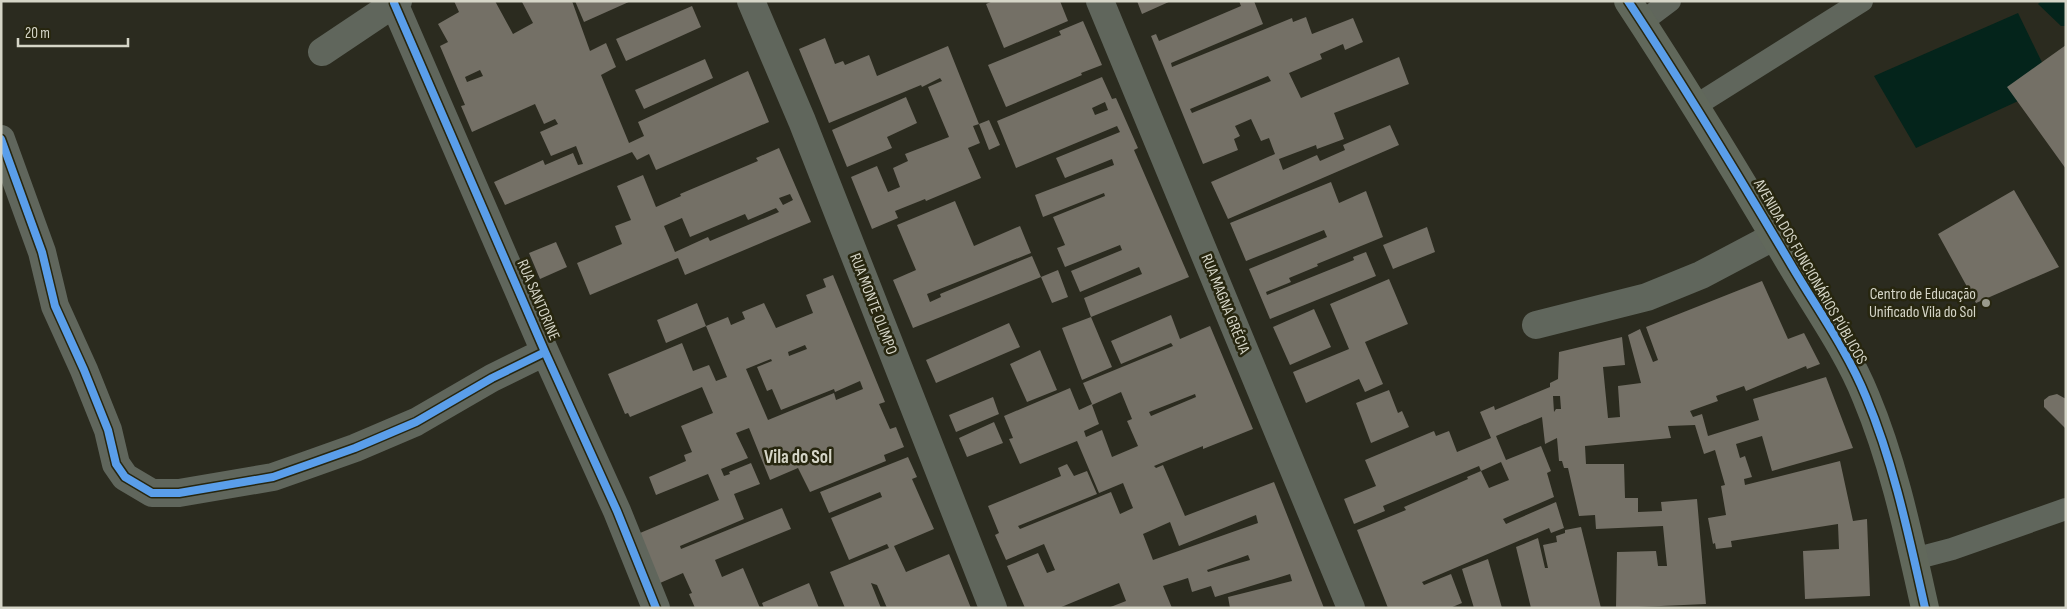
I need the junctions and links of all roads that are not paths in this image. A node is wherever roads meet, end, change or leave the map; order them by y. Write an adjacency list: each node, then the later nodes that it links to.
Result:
1 (752, 1): 16 (street, RUA MONTE OLIMPO)
2 (1100, 1): 17 (street, RUA MAGNA GRÉCIA)
3 (1670, 1): 6 (lane)
4 (1862, 1): 8 (lane)
5 (396, 2): 7 (street); 12 (street, RUA SANTORINE)
6 (1635, 12): 8 (street, AVENIDA DOS FUNCIONÁRIOS PÚBLICOS)
7 (322, 52)
8 (1695, 106): 10 (street, AVENIDA DOS FUNCIONÁRIOS PÚBLICOS)
9 (1, 139): 12 (street)
10 (1775, 236): 11 (street); 14 (street, AVENIDA DOS FUNCIONÁRIOS PÚBLICOS)
11 (1536, 325)
12 (545, 352): 15 (street, RUA SANTORINE)
13 (2066, 509): 14 (lane)
14 (1914, 559): 18 (street, AVENIDA DOS FUNCIONÁRIOS PÚBLICOS)
15 (656, 608)
16 (993, 608)
17 (1351, 608)
18 (1925, 608)

